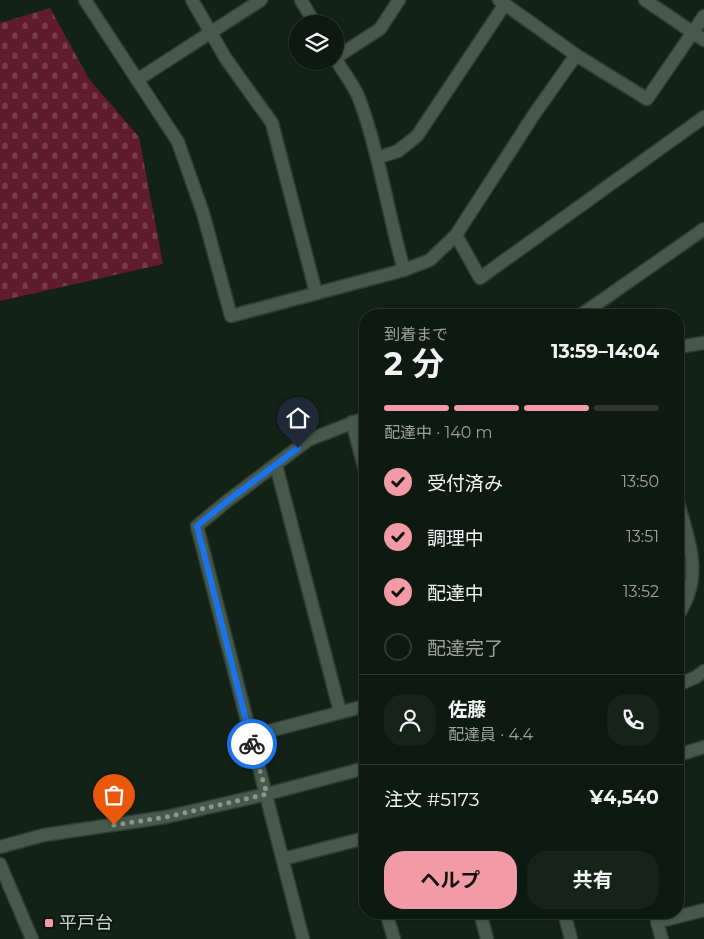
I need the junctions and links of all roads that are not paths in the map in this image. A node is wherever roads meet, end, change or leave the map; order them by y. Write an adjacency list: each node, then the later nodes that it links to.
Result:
1 (85, 0): 16 (street)
2 (192, 0): 10 (street)
3 (261, 0): 10 (street)
4 (301, 0): 8 (street)
5 (400, 0): 13 (street)
6 (645, 0): 11 (street)
7 (502, 2): 14 (street); 18 (street)
8 (310, 15)
9 (704, 16): 11 (street)
10 (211, 32): 16 (street); 22 (street)
11 (691, 32): 12 (street); 14 (street)
12 (704, 40)
13 (344, 52)
14 (576, 55): 20 (street)
15 (342, 70): 18 (street)
16 (137, 80): 22 (street)
17 (704, 117): 20 (street)
18 (377, 158): 21 (street)
19 (704, 229): 23 (street)
20 (456, 235): 21 (street)
21 (404, 270): 22 (street)
22 (316, 293)
23 (590, 309)
24 (704, 343): 25 (street)
25 (684, 346)
26 (359, 420): 27 (street)
27 (352, 422): 28 (street); 29 (street)
28 (359, 448)
29 (276, 465): 35 (street); 36 (street)
30 (684, 523): 31 (street)
31 (684, 605)
32 (704, 671): 33 (street)
33 (684, 682)
34 (359, 707): 35 (street)
35 (340, 712): 36 (street)
36 (250, 736): 40 (street)
37 (704, 748): 38 (street)
38 (684, 753)
39 (359, 770): 40 (street)
40 (267, 794): 42 (street); 43 (street)
41 (359, 840): 43 (street)
42 (0, 847)
43 (283, 860): 52 (street)
44 (0, 864): 51 (street)
45 (704, 910): 46 (street)
46 (684, 913)
47 (388, 919): 53 (street)
48 (482, 919): 54 (street)
49 (566, 919): 55 (street)
50 (657, 919): 56 (street)
51 (32, 939)
52 (303, 939)
53 (394, 939)
54 (487, 939)
55 (571, 939)
56 (662, 939)

